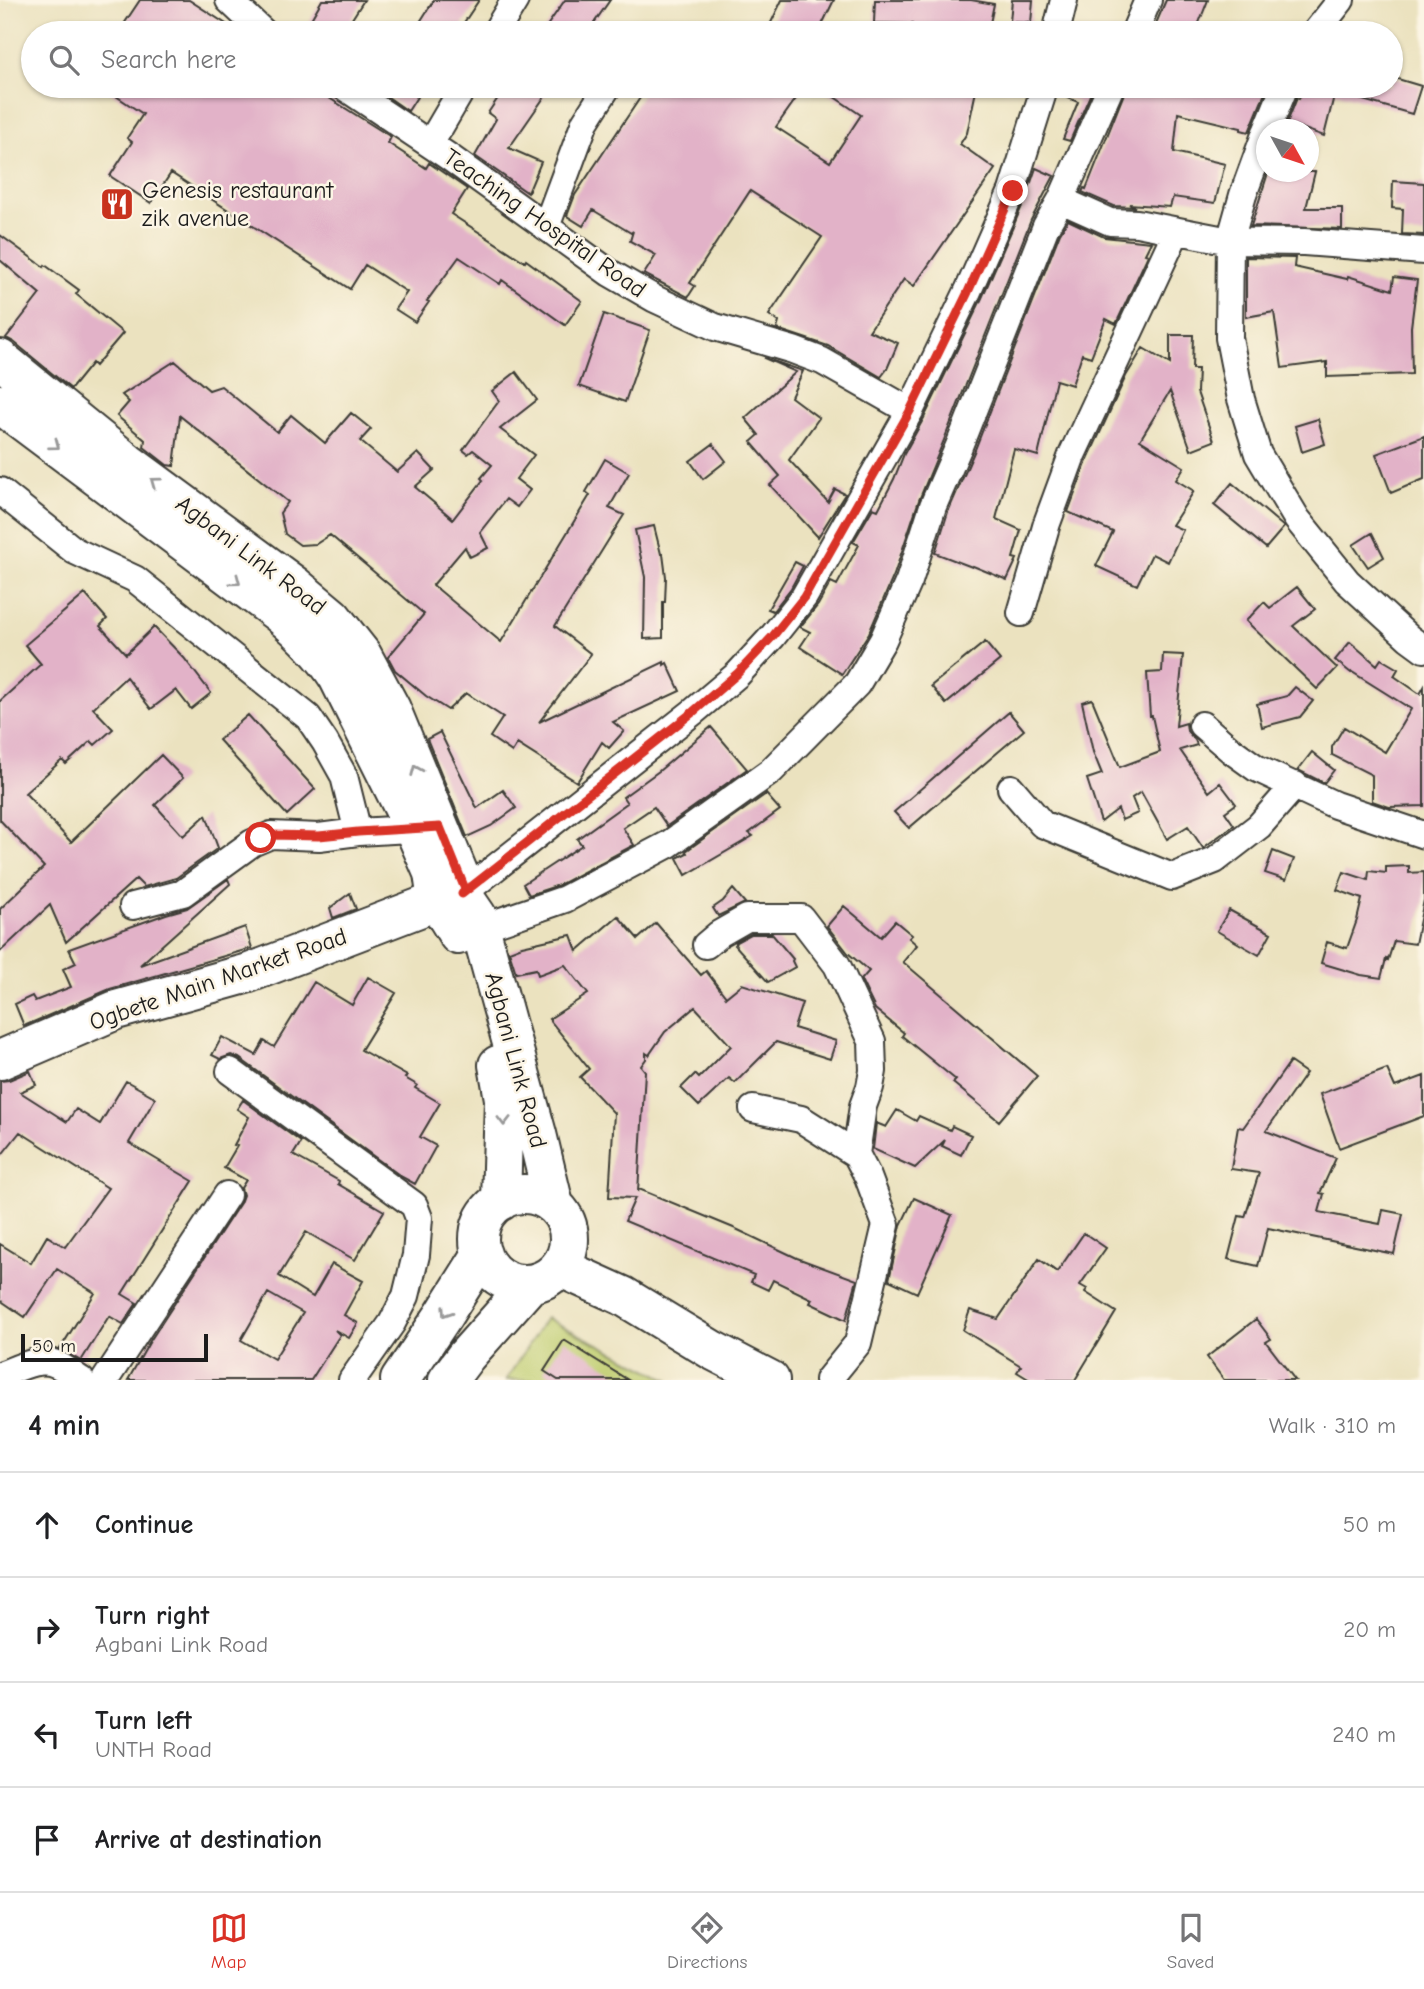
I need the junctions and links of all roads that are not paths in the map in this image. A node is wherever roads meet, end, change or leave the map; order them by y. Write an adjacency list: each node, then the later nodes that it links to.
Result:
1 (229, 0): 6 (street)
2 (515, 0): 7 (street)
3 (1064, 0): 8 (street)
4 (1149, 0): 9 (street)
5 (1341, 0): 10 (street)
6 (251, 21)
7 (502, 21)
8 (1059, 21)
9 (1139, 21)
10 (1324, 21)
11 (361, 98): 18 (street, Teaching Hospital Road)
12 (457, 98): 18 (street)
13 (600, 98): 21 (street)
14 (1041, 98): 27 (street)
15 (1106, 98): 20 (street)
16 (1280, 98): 17 (street)
17 (1272, 119)
18 (430, 144): 21 (street, Teaching Hospital Road)
19 (1256, 160): 23 (street)
20 (1061, 200): 22 (street); 39 (street)
21 (546, 227): 27 (street, Teaching Hospital Road)
22 (1176, 232): 23 (street); 29 (street)
23 (1230, 242): 24 (street); 30 (street)
24 (1424, 251)
25 (0, 359): 34 (main road, Agbani Link Road, one-way to 25)
26 (0, 404): 34 (main road, Agbani Link Road, one-way to 34)
27 (910, 411): 37 (street)
28 (0, 491): 35 (street)
29 (1021, 613)
30 (1424, 649)
31 (1202, 725): 32 (street)
32 (1295, 785): 33 (street); 36 (street)
33 (1011, 788)
34 (427, 828): 35 (street); 37 (main road, Agbani Link Road)
35 (358, 832): 38 (street)
36 (1424, 835)
37 (449, 898): 39 (main road, Agbani Link Road); 41 (main road, Ogbete Main Market Road); 46 (main road, Agbani Link Road, one-way to 46)
38 (133, 905)
39 (481, 928): 47 (main road, Agbani Link Road)
40 (706, 945): 44 (street)
41 (0, 1060)
42 (230, 1071): 54 (street)
43 (753, 1109): 44 (street)
44 (856, 1154): 58 (street)
45 (227, 1195): 53 (street)
46 (501, 1201): 47 (main road); 48 (main road)
47 (561, 1216): 49 (main road); 50 (main road)
48 (482, 1254): 49 (main road); 55 (main road, one-way to 55)
49 (545, 1275): 50 (main road); 56 (main road)
50 (624, 1296): 57 (main road)
51 (0, 1375): 52 (street)
52 (81, 1380)
53 (105, 1380)
54 (352, 1380)
55 (400, 1380)
56 (448, 1380)
57 (770, 1380)
58 (828, 1380)

